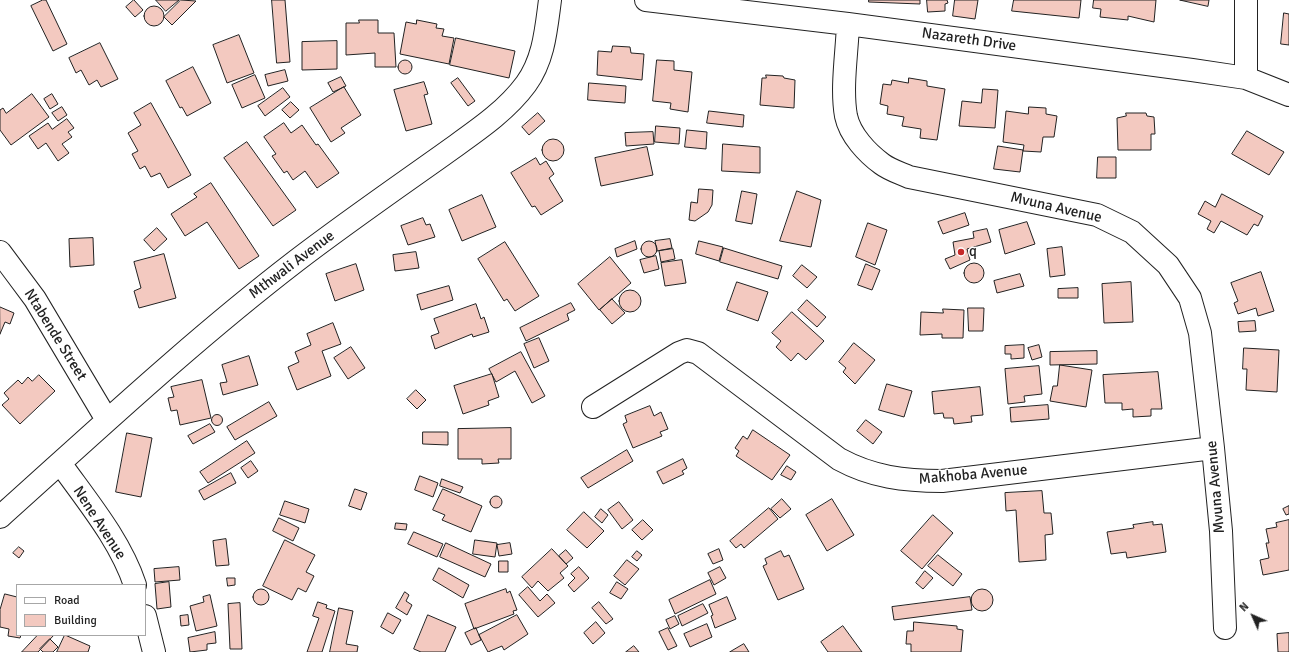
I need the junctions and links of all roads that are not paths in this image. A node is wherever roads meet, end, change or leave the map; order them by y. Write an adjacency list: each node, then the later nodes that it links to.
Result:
1 (550, 0): 9 (street, Mthwali Avenue)
2 (646, 0): 4 (street, Nazareth Drive)
3 (1246, 0): 5 (street)
4 (848, 24): 5 (street, Nazareth Drive); 10 (street, Mvuna Avenue)
5 (1246, 78): 6 (street, Nazareth Drive)
6 (1289, 95)
7 (0, 252): 9 (street, Ntabende Street)
8 (593, 408): 10 (street, Makhoba Avenue)
9 (107, 420): 11 (street, Mthwali Avenue)
10 (1213, 448): 15 (street, Mvuna Avenue)
11 (60, 464): 12 (street, Mthwali Avenue); 13 (street, Nene Avenue)
12 (0, 517)
13 (135, 584)
14 (146, 620): 16 (street)
15 (1225, 628)
16 (154, 652)

